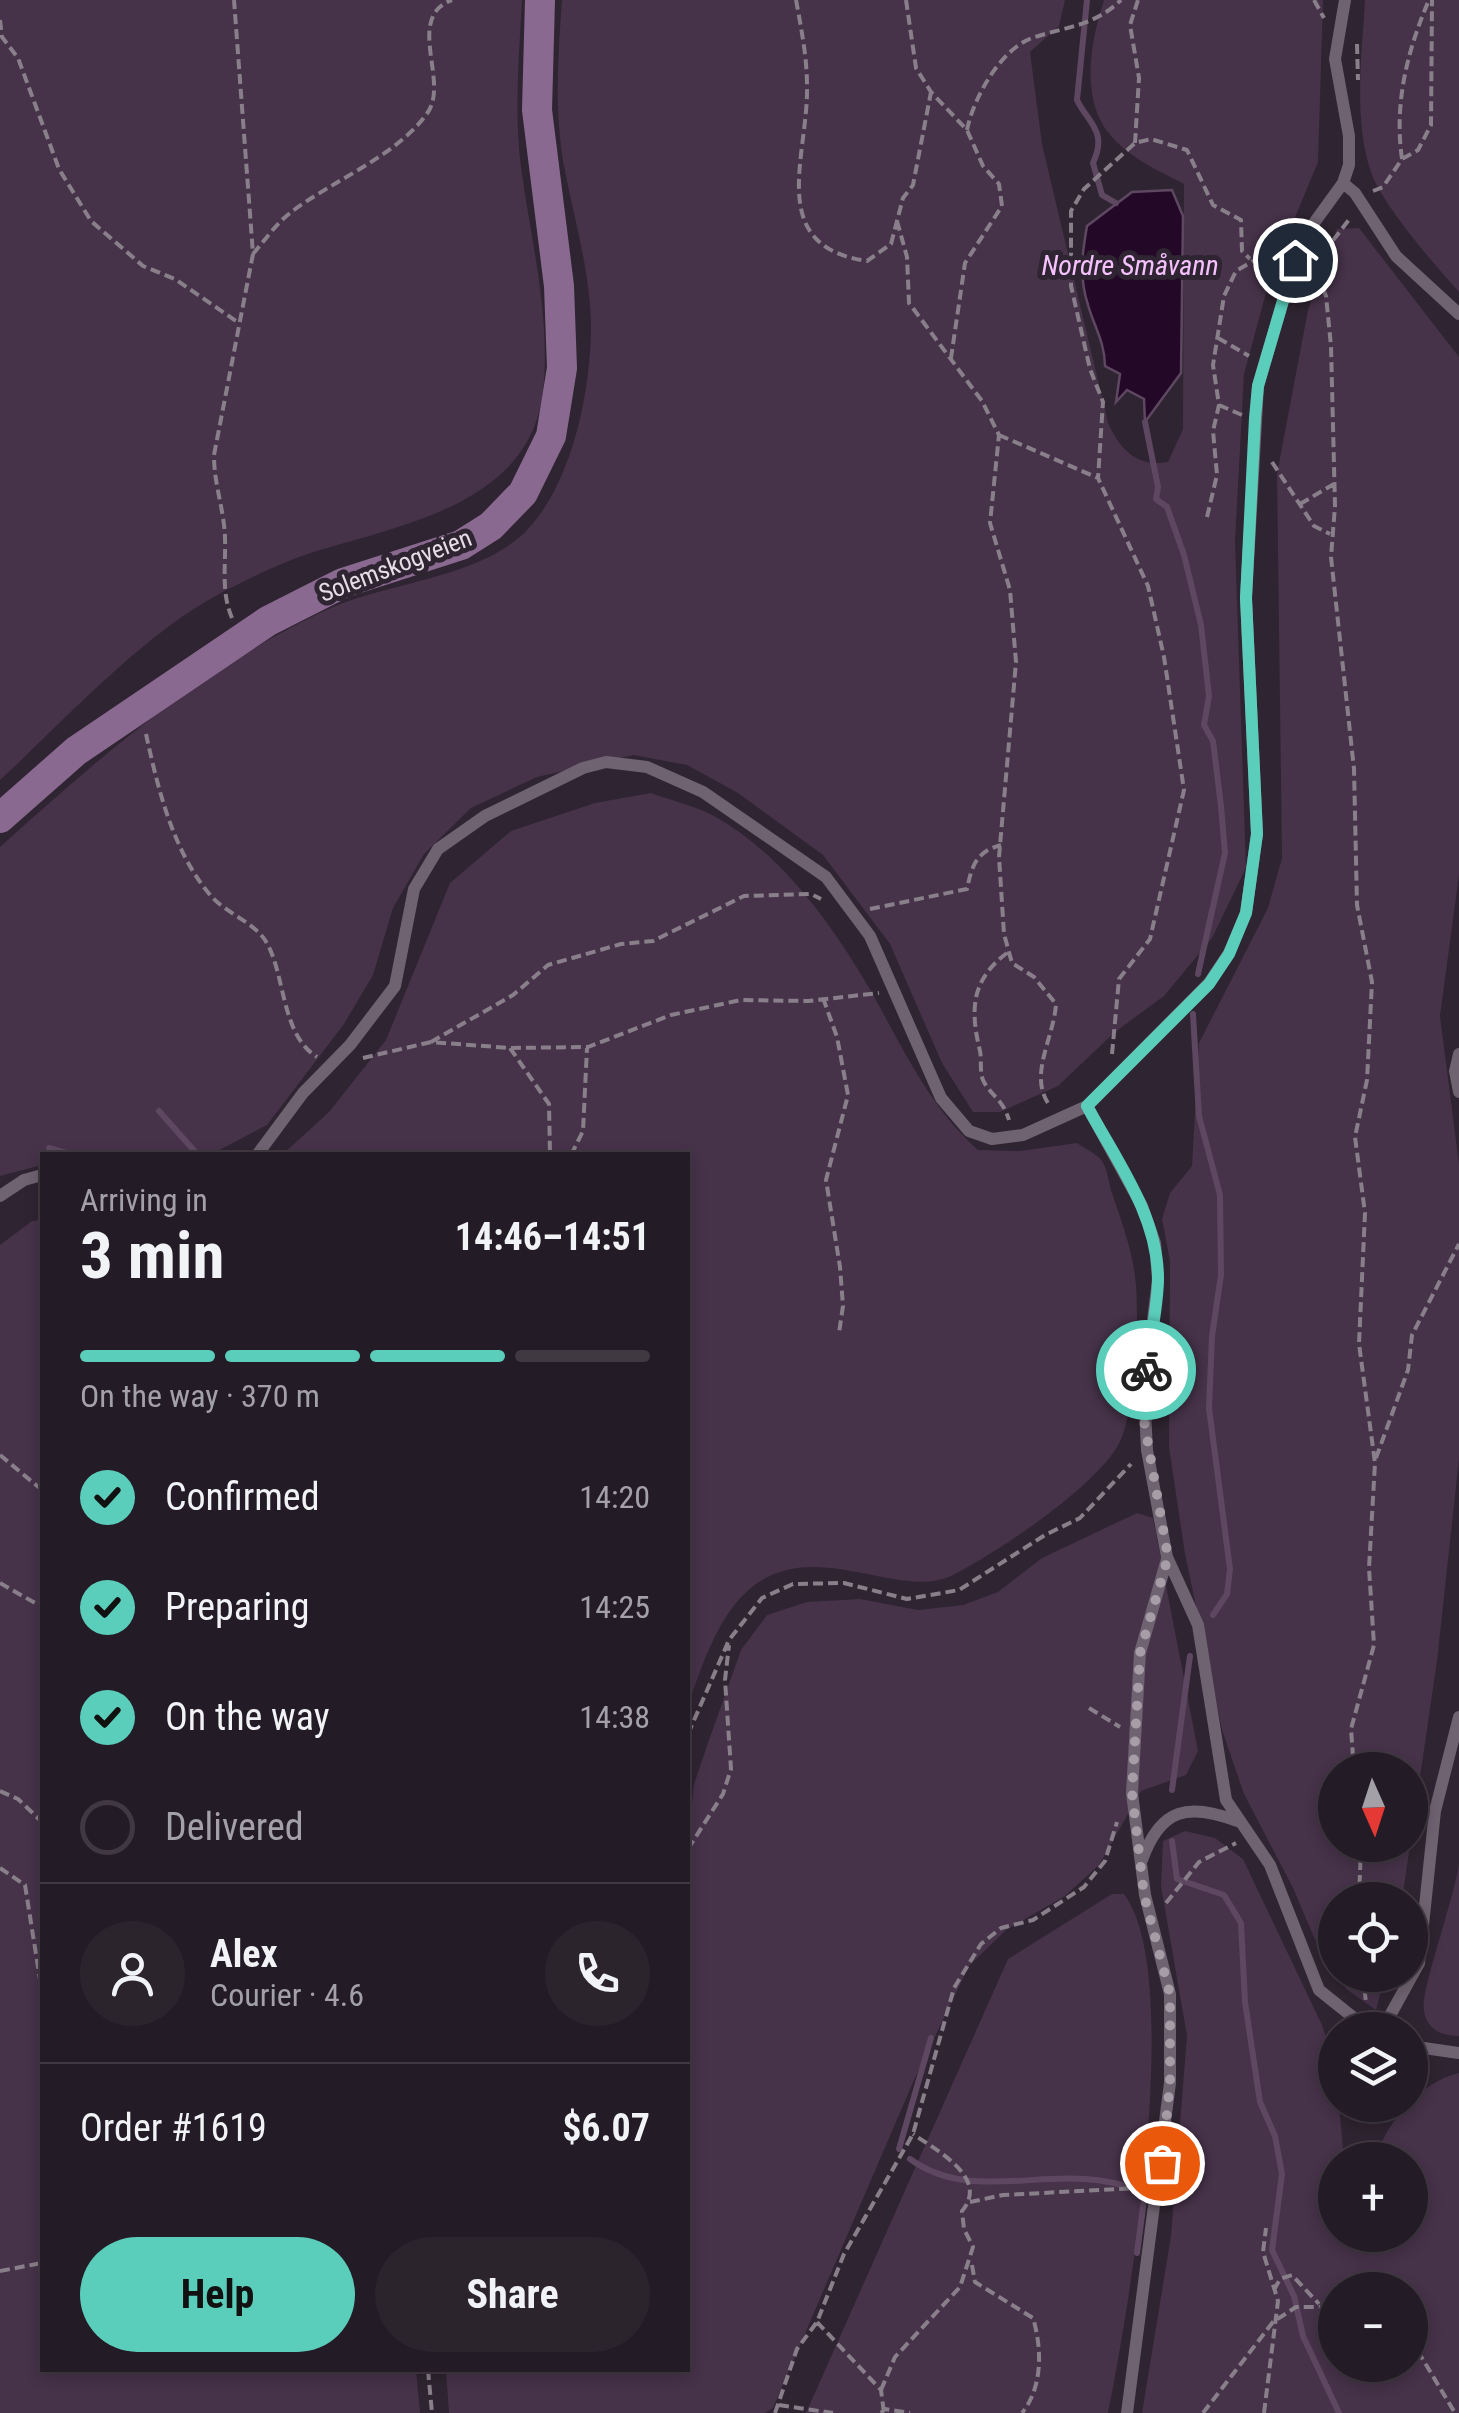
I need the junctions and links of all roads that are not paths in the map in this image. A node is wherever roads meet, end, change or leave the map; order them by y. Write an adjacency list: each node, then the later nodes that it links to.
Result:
1 (540, 0): 5 (street, Solemskogveien)
2 (1345, 0): 3 (lane)
3 (1349, 188): 4 (lane); 8 (lane)
4 (1459, 314)
5 (0, 818)
6 (1459, 1054): 7 (lane)
7 (1459, 1092)
8 (1087, 1106): 9 (lane); 12 (lane)
9 (259, 1152)
10 (40, 1176): 11 (lane)
11 (0, 1196)
12 (1168, 1557): 14 (lane); 15 (lane)
13 (1459, 1717): 17 (lane)
14 (1237, 1821): 15 (lane); 16 (lane)
15 (1141, 1865): 20 (lane)
16 (1346, 2012)
17 (1392, 2012)
18 (1428, 2049): 19 (lane)
19 (1459, 2053)
20 (1128, 2413)

